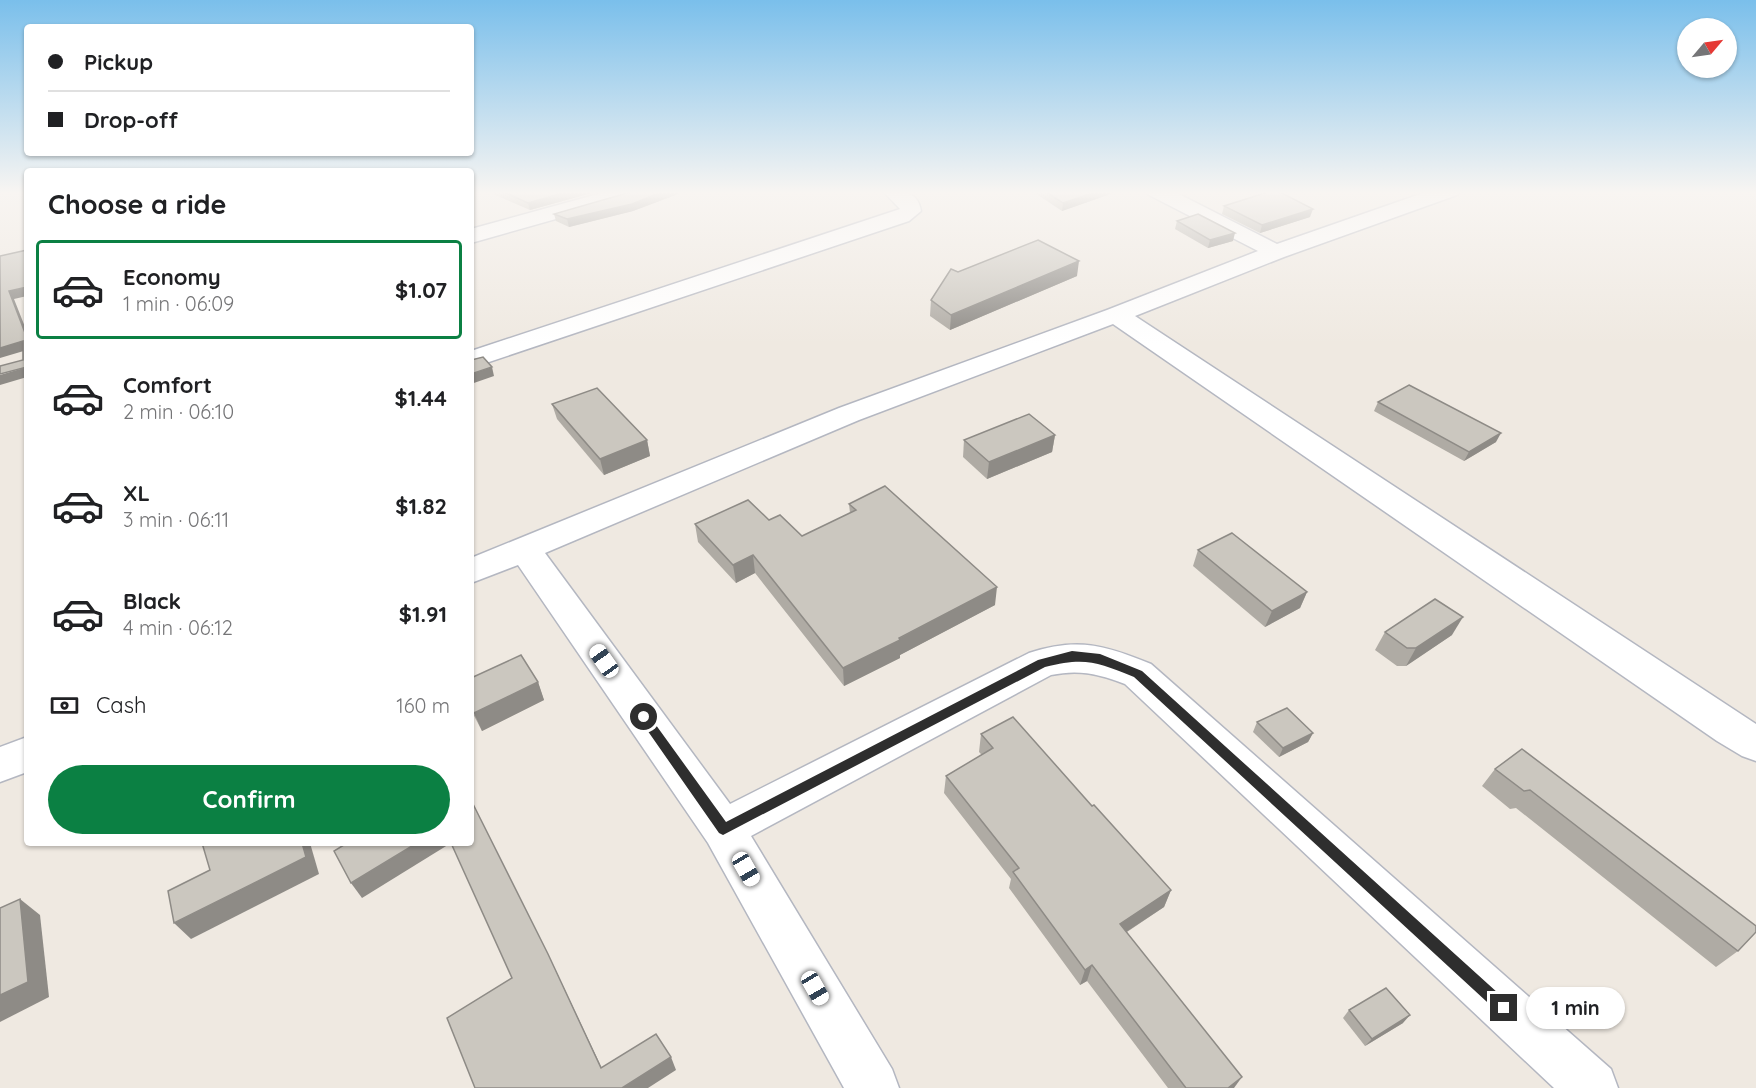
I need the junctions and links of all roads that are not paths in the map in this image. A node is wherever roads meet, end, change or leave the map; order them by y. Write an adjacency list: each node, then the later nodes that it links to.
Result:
1 (827, 242): 6 (street)
2 (1256, 242): 4 (street)
3 (1306, 242): 4 (street)
4 (1276, 252): 5 (street)
5 (1116, 315): 7 (street); 9 (street)
6 (474, 359)
7 (524, 549): 8 (street); 12 (street)
8 (474, 570)
9 (1756, 744)
10 (24, 755): 11 (street)
11 (0, 765)
12 (723, 829): 13 (street); 14 (street)
13 (873, 1088)
14 (1592, 1088)

